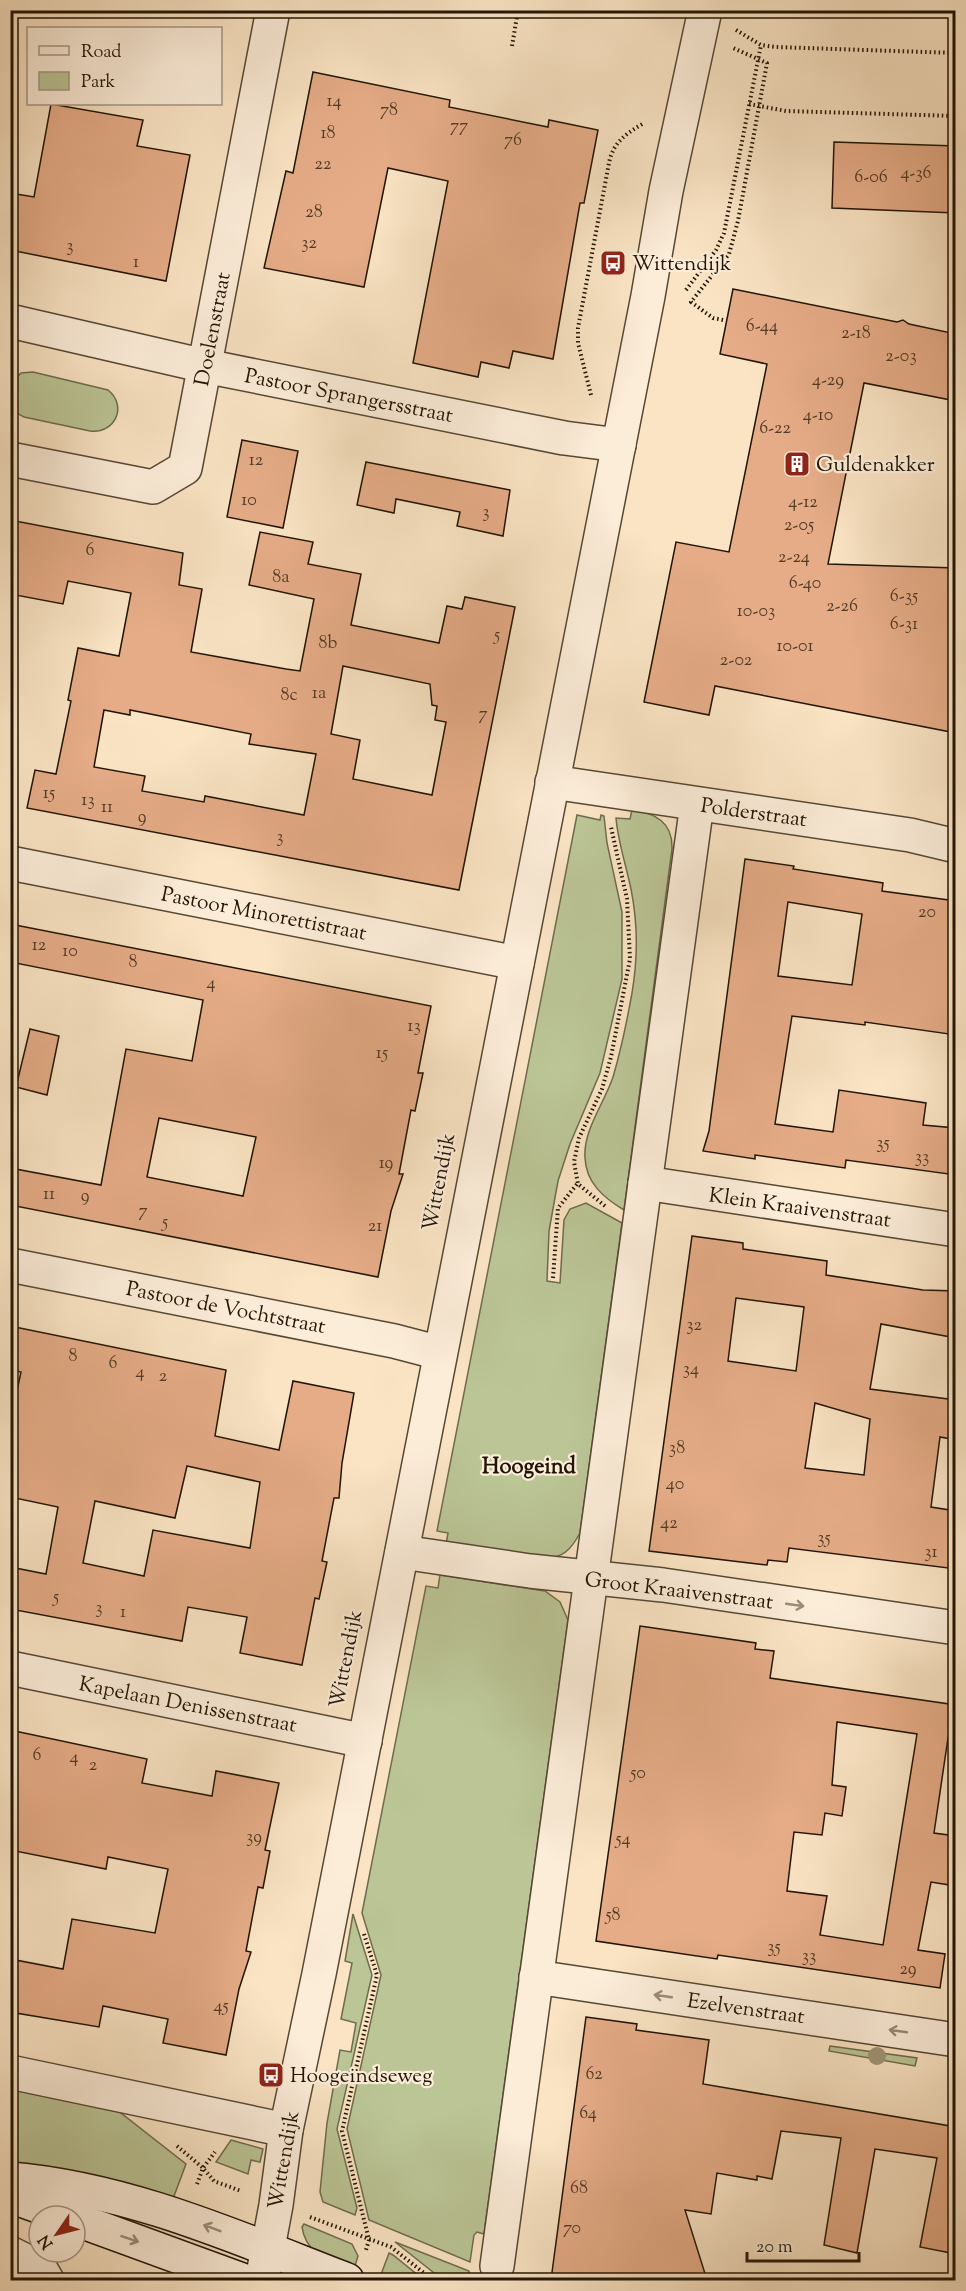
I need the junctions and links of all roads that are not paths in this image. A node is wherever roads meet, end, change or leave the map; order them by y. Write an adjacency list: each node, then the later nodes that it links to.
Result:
1 (273, 10): 4 (street, Doelenstraat)
2 (702, 25): 5 (street, Wittendijk)
3 (10, 321): 4 (street, Pastoor Sprangersstraat)
4 (206, 366): 5 (street, Pastoor Sprangersstraat); 6 (street, Doelenstraat)
5 (619, 445): 7 (street, Wittendijk)
6 (10, 459)
7 (552, 782): 8 (street, Polderstraat); 11 (street, Wittendijk)
8 (697, 804): 9 (street, Polderstraat); 12 (street)
9 (956, 846)
10 (10, 862): 11 (street, Pastoor Minorettistraat)
11 (517, 963): 15 (street, Wittendijk)
12 (645, 1183): 13 (street, Klein Kraaivenstraat); 17 (street)
13 (956, 1230)
14 (10, 1265): 15 (street, Pastoor de Vochtstraat)
15 (440, 1353): 16 (street, Wittendijk)
16 (402, 1552): 17 (street, Groot Kraaivenstraat); 20 (street, Wittendijk)
17 (591, 1578): 18 (street, Groot Kraaivenstraat, one-way to 18); 21 (street)
18 (956, 1628)
19 (10, 1668): 20 (street, Kapelaan Denissenstraat)
20 (365, 1741): 24 (street, Wittendijk)
21 (536, 1977): 22 (street, Ezelvenstraat, one-way to 21); 31 (street)
22 (956, 2040)
23 (10, 2072): 24 (street)
24 (286, 2130): 30 (street, Wittendijk)
25 (10, 2179): 30 (street, one-way to 25)
26 (10, 2196): 27 (street)
27 (32, 2204)
28 (87, 2223): 33 (street, one-way to 33)
29 (10, 2253): 32 (street)
30 (265, 2265): 34 (street)
31 (497, 2266)
32 (46, 2280)
33 (242, 2280)
34 (348, 2280)

